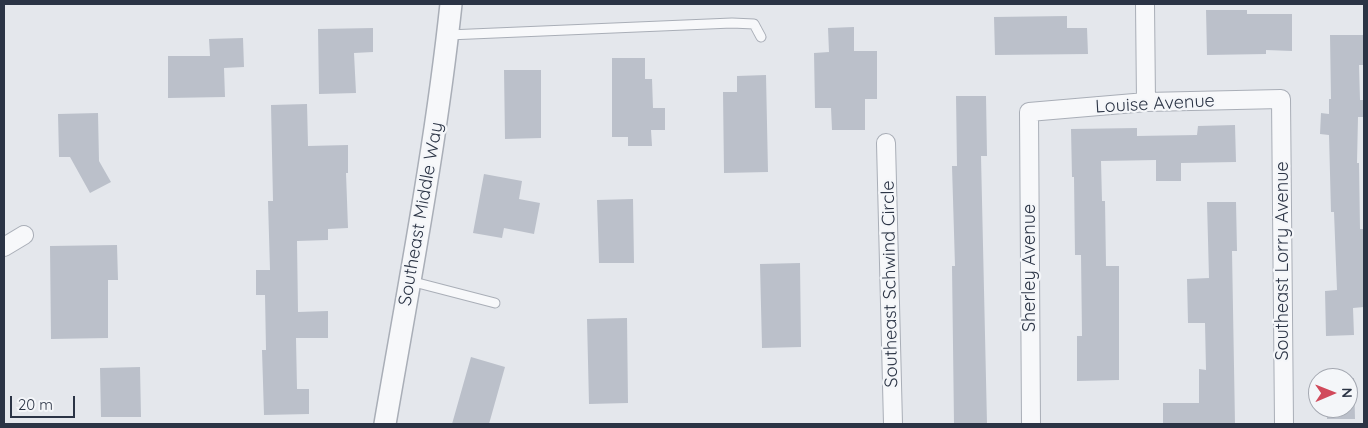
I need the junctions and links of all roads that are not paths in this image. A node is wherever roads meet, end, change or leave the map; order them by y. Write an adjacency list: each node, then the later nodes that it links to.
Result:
1 (451, 4): 3 (street, Southeast Middle Way)
2 (1144, 4): 6 (street)
3 (448, 35): 4 (lane); 11 (street, Southeast Middle Way)
4 (761, 37)
5 (1281, 98): 6 (street, Louise Avenue); 16 (street, Southeast Lorry Avenue)
6 (1146, 102): 7 (street, Louise Avenue)
7 (1029, 112): 15 (street, Sherley Avenue)
8 (886, 144): 14 (street, Southeast Schwind Circle)
9 (24, 235): 10 (street)
10 (4, 247)
11 (410, 281): 12 (lane); 13 (street, Southeast Middle Way)
12 (495, 302)
13 (385, 424)
14 (893, 424)
15 (1031, 424)
16 (1284, 424)

